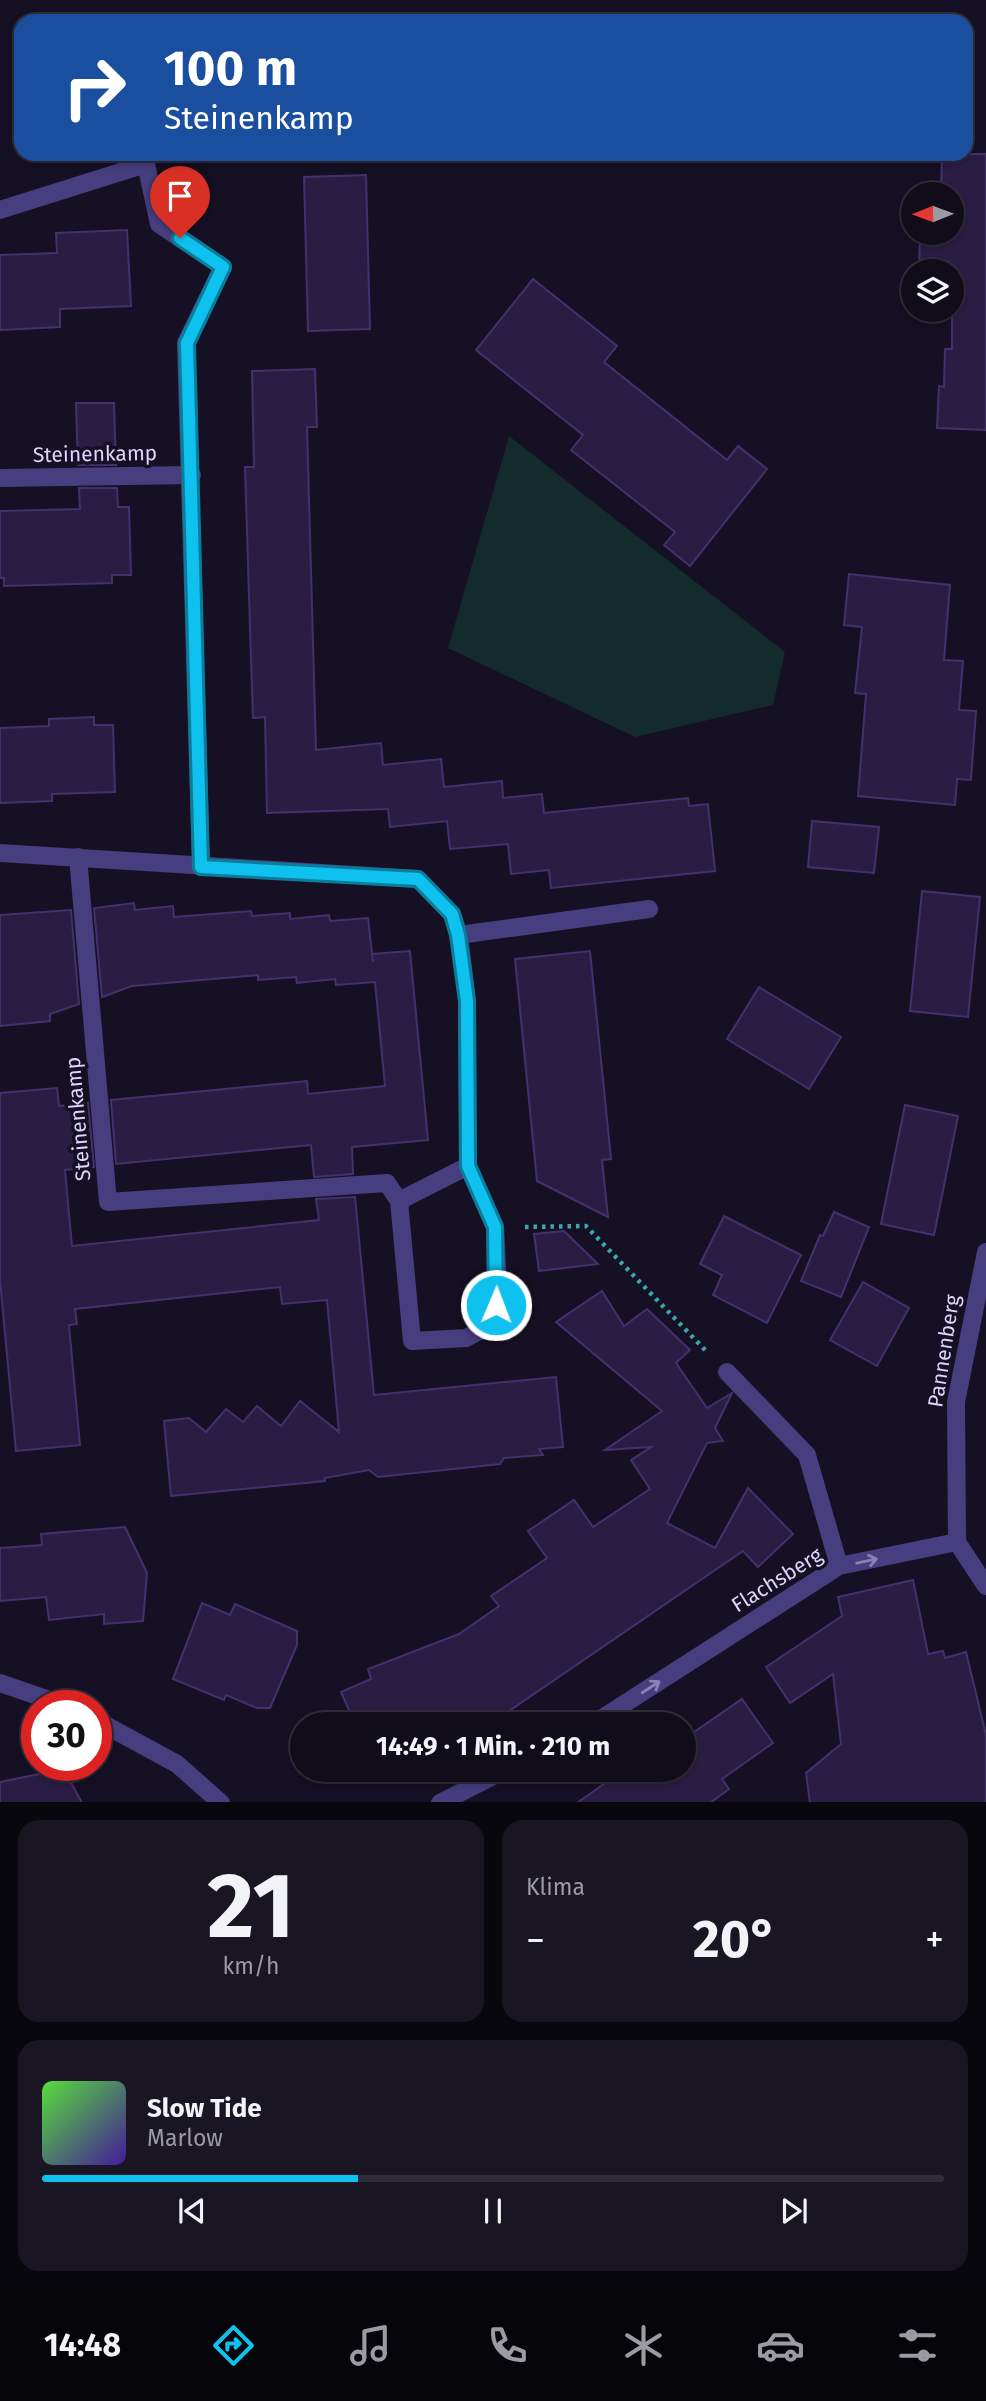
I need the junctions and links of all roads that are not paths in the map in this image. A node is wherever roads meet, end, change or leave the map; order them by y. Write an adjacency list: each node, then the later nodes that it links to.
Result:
1 (0, 210): 2 (street)
2 (192, 475): 3 (street, Steinenkamp); 6 (street)
3 (0, 478)
4 (0, 853): 5 (street)
5 (78, 857): 6 (street); 10 (street, Steinenkamp)
6 (201, 867): 8 (street)
7 (649, 909): 8 (street)
8 (458, 935): 9 (street)
9 (468, 1166): 10 (street); 10 (street)
10 (399, 1201)
11 (986, 1252): 13 (street, Pannenberg)
12 (727, 1373): 14 (street)
13 (957, 1542): 14 (street, Flachsberg, one-way to 13); 15 (street)
14 (839, 1566): 18 (street, Flachsberg, one-way to 14)
15 (984, 1581)
16 (0, 1683): 17 (street)
17 (21, 1690)
18 (612, 1712)
19 (112, 1729): 21 (street)
20 (481, 1782): 22 (street)
21 (220, 1802)
22 (440, 1802)

